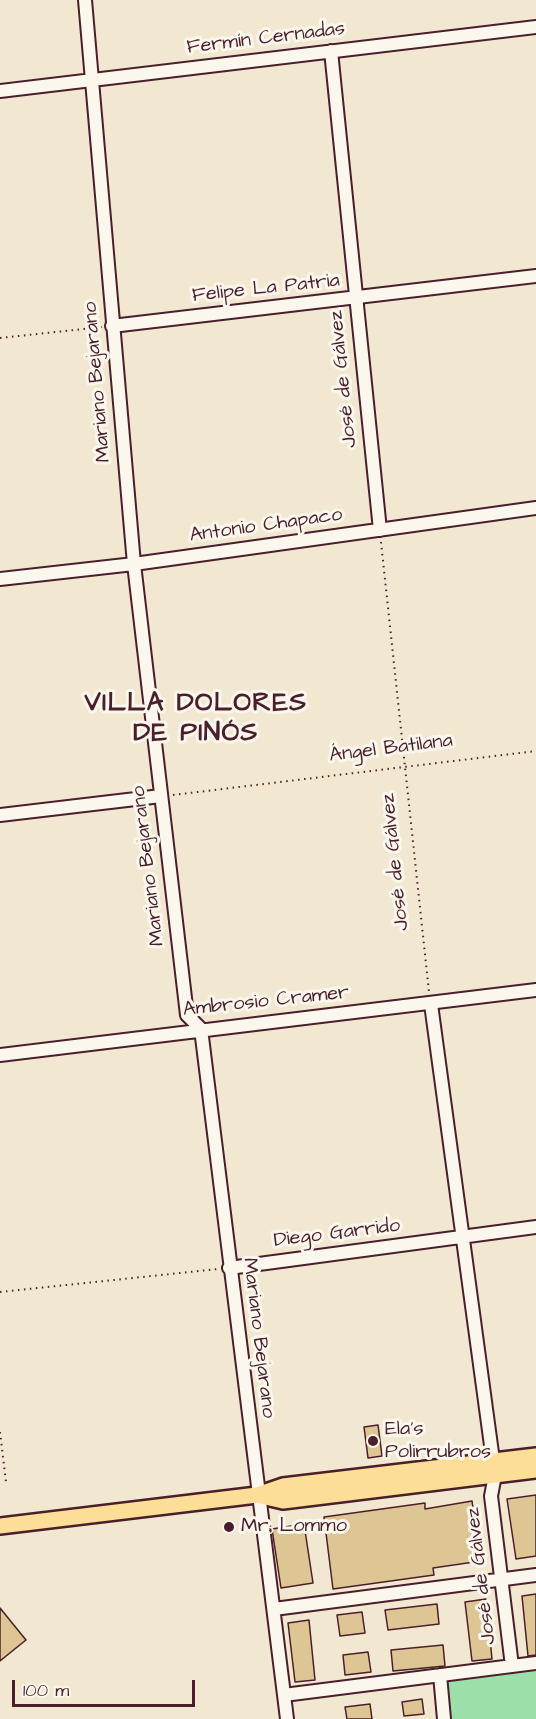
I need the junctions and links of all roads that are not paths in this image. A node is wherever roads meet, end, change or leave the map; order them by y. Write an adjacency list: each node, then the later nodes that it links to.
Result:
1 (85, 0): 4 (street, Mariano Bejarano)
2 (536, 27): 3 (street, Fermín Cernadas)
3 (331, 51): 4 (street, Fermín Cernadas); 7 (street, José de Gálvez)
4 (93, 80): 5 (street, Fermín Cernadas); 8 (street, Mariano Bejarano)
5 (0, 91)
6 (536, 276): 7 (street, Felipe La Patria)
7 (356, 298): 8 (street, Felipe La Patria); 10 (street, José de Gálvez)
8 (112, 326): 11 (street, Mariano Bejarano)
9 (536, 508): 10 (street, Antonio Chapaco)
10 (380, 530): 11 (street, Antonio Chapaco)
11 (134, 564): 12 (street, Antonio Chapaco); 13 (street, Mariano Bejarano)
12 (0, 579)
13 (161, 796): 14 (street); 17 (street, Mariano Bejarano)
14 (0, 815)
15 (536, 990): 16 (street, Ambrosio Cramer)
16 (431, 1004): 17 (street, Ambrosio Cramer); 20 (street, José de Gálvez)
17 (201, 1029): 18 (street, Ambrosio Cramer); 21 (street, Mariano Bejarano)
18 (0, 1055)
19 (536, 1227): 20 (street, Diego Garrido)
20 (461, 1238): 21 (street, Diego Garrido); 23 (street, José de Gálvez)
21 (229, 1268): 25 (street, Mariano Bejarano)
22 (536, 1456): 23 (main road)
23 (494, 1468): 24 (main road); 25 (main road); 28 (street, José de Gálvez)
24 (536, 1470)
25 (257, 1495): 26 (main road); 29 (street, Mariano Bejarano)
26 (0, 1526)
27 (536, 1575): 28 (street)
28 (501, 1580): 29 (street); 31 (street, José de Gálvez)
29 (274, 1609): 33 (street, Mariano Bejarano)
30 (536, 1663): 31 (street)
31 (513, 1666): 32 (street)
32 (440, 1676): 33 (street); 35 (street)
33 (284, 1695): 34 (street, Mariano Bejarano)
34 (287, 1719)
35 (444, 1719)

